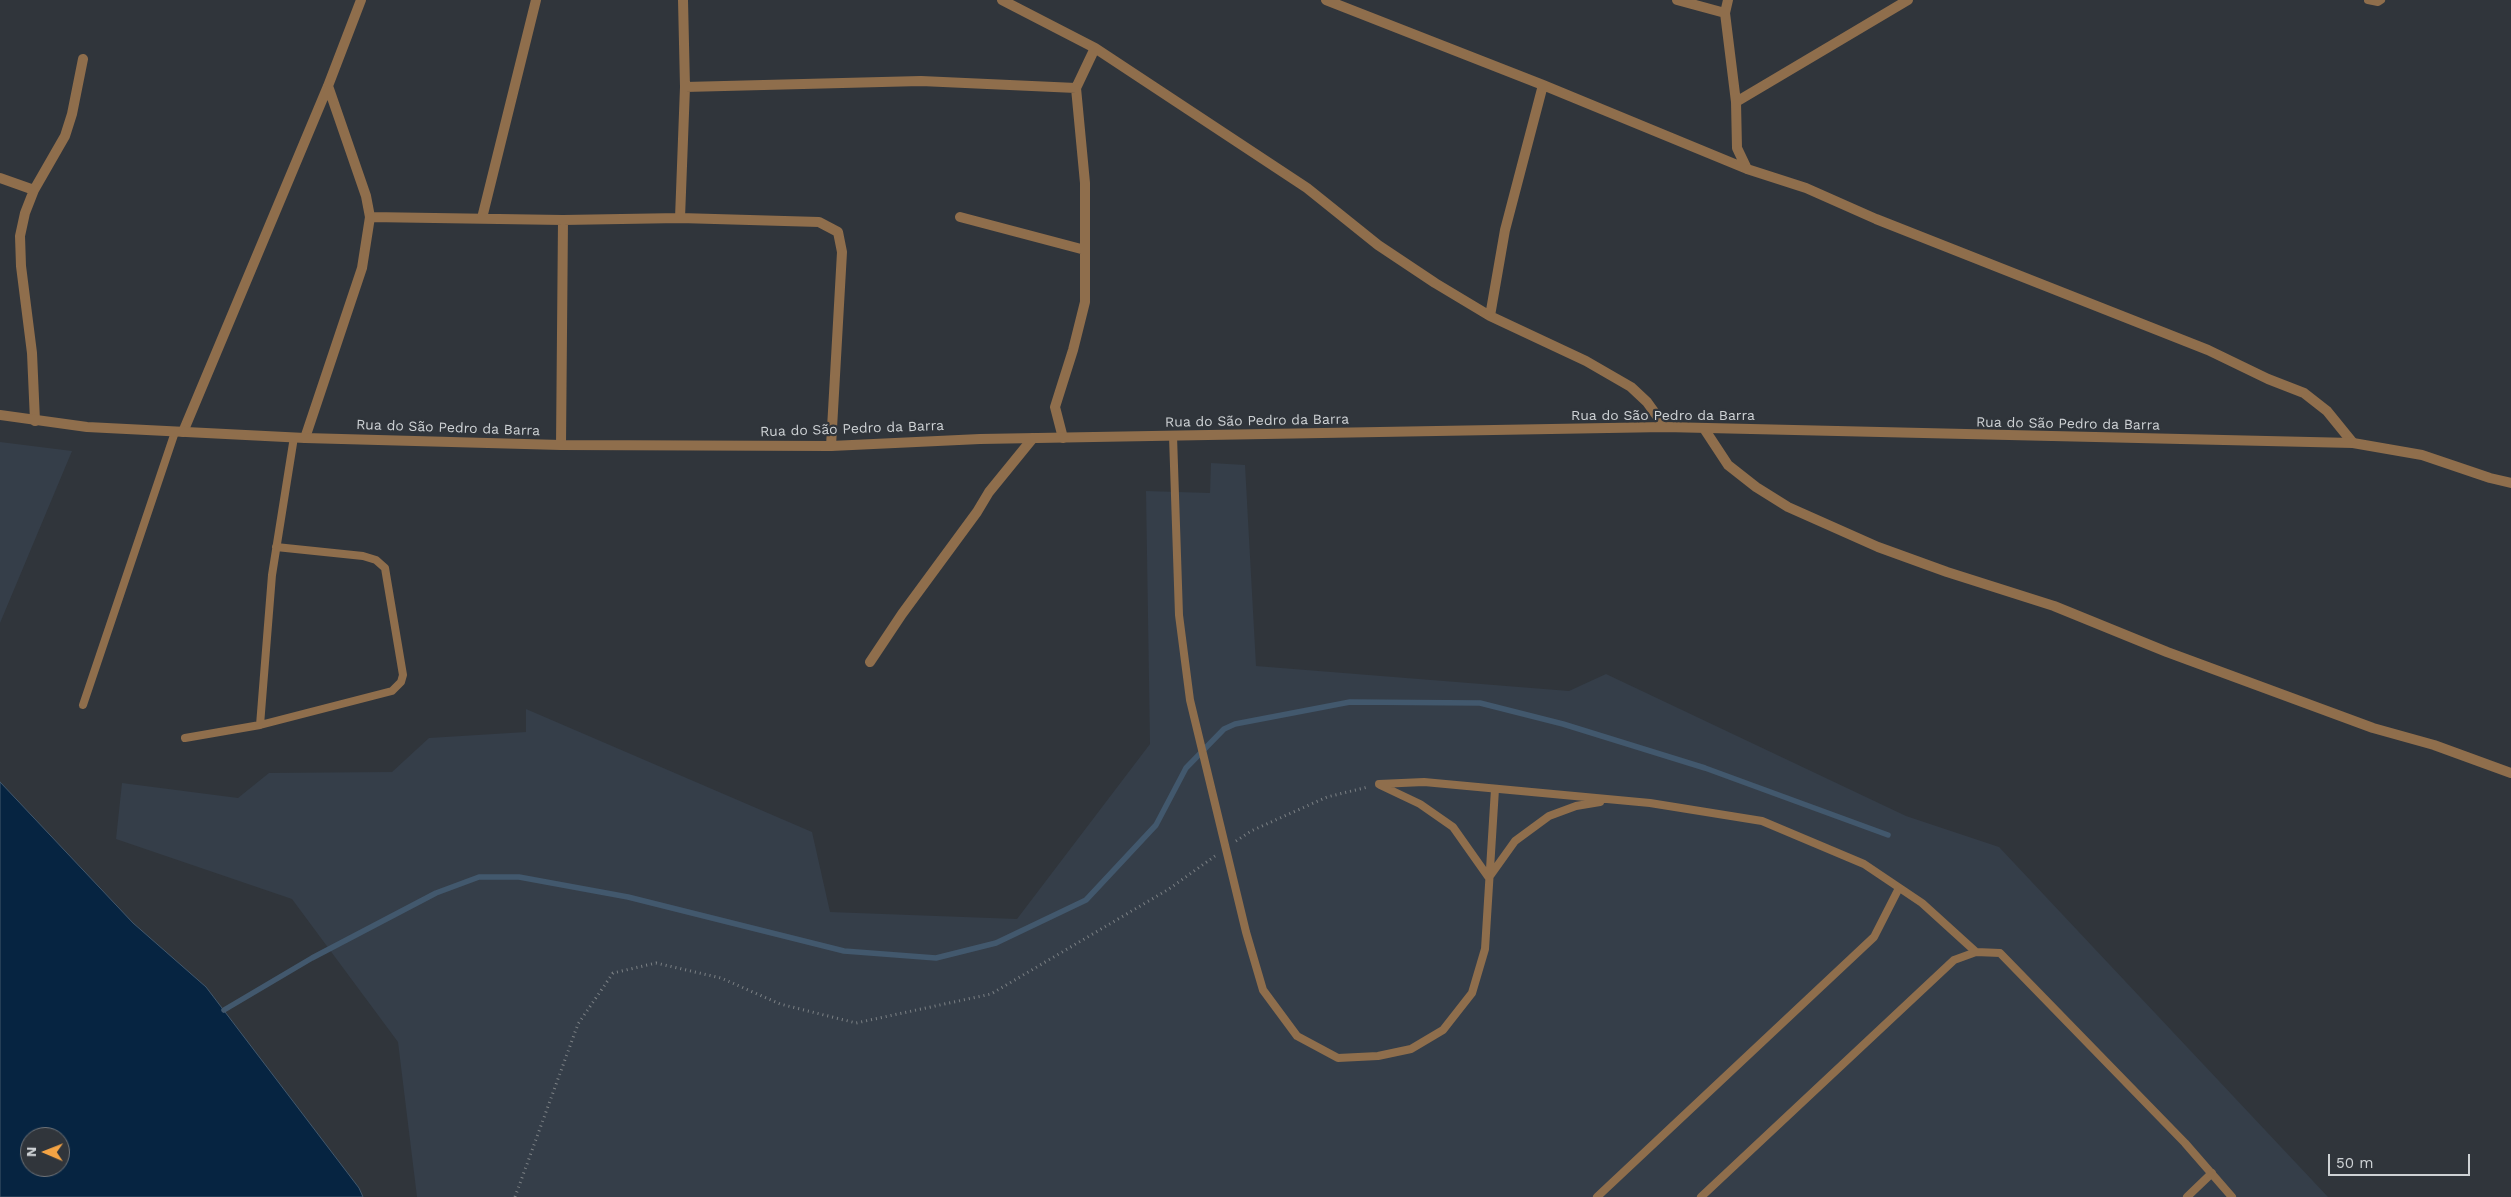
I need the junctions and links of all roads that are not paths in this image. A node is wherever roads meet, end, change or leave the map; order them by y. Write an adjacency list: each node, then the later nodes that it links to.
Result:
1 (361, 0): 15 (street)
2 (536, 0): 24 (street)
3 (683, 0): 16 (street)
4 (1002, 0): 12 (street)
5 (1326, 0): 14 (street)
6 (1677, 0): 11 (street)
7 (1728, 0): 11 (street)
8 (1908, 0): 18 (street)
9 (2368, 0): 10 (lane)
10 (2382, 0)
11 (1725, 13): 18 (street)
12 (1095, 48): 17 (street); 28 (street)
13 (82, 59): 21 (street)
14 (1543, 85): 19 (street); 28 (street)
15 (328, 86): 22 (street); 33 (street)
16 (685, 87): 17 (street); 25 (street)
17 (1076, 88): 27 (street)
18 (1736, 102): 19 (street)
19 (1747, 169): 39 (street)
20 (0, 178): 21 (street)
21 (34, 190): 30 (street)
22 (370, 217): 24 (street); 36 (street)
23 (960, 217): 27 (street)
24 (482, 218): 26 (street)
25 (680, 218): 26 (street); 41 (street)
26 (563, 220): 40 (street)
27 (1085, 250): 38 (street)
28 (1490, 316): 31 (street)
29 (0, 415): 30 (street, Rua do São Pedro da Barra)
30 (35, 421): 33 (street, Rua do São Pedro da Barra)
31 (1664, 427): 32 (street, Rua do São Pedro da Barra); 34 (street, Rua do São Pedro da Barra)
32 (1705, 430): 39 (street, Rua do São Pedro da Barra); 48 (street)
33 (179, 432): 35 (street, Rua do São Pedro da Barra); 45 (lane)
34 (1173, 436): 38 (street, Rua do São Pedro da Barra); 51 (lane)
35 (294, 437): 36 (street, Rua do São Pedro da Barra); 43 (lane)
36 (306, 438): 40 (street, Rua do São Pedro da Barra)
37 (1033, 438): 38 (street, Rua do São Pedro da Barra); 41 (street, Rua do São Pedro da Barra); 44 (street)
38 (1063, 438)
39 (2354, 443): 42 (street, Rua do São Pedro da Barra)
40 (561, 445): 41 (street, Rua do São Pedro da Barra)
41 (831, 446)
42 (2511, 482)
43 (276, 547): 46 (lane); 46 (lane)
44 (870, 662)
45 (82, 706)
46 (260, 724): 47 (lane)
47 (185, 738)
48 (2511, 773)
49 (1495, 788): 50 (lane); 51 (lane); 51 (lane)
50 (1611, 800): 51 (lane); 52 (lane)
51 (1489, 878)
52 (1899, 888): 53 (lane); 55 (lane)
53 (1976, 952): 54 (lane); 56 (lane)
54 (2212, 1173): 57 (lane); 58 (lane)
55 (1596, 1197)
56 (1701, 1197)
57 (2187, 1197)
58 (2232, 1197)

